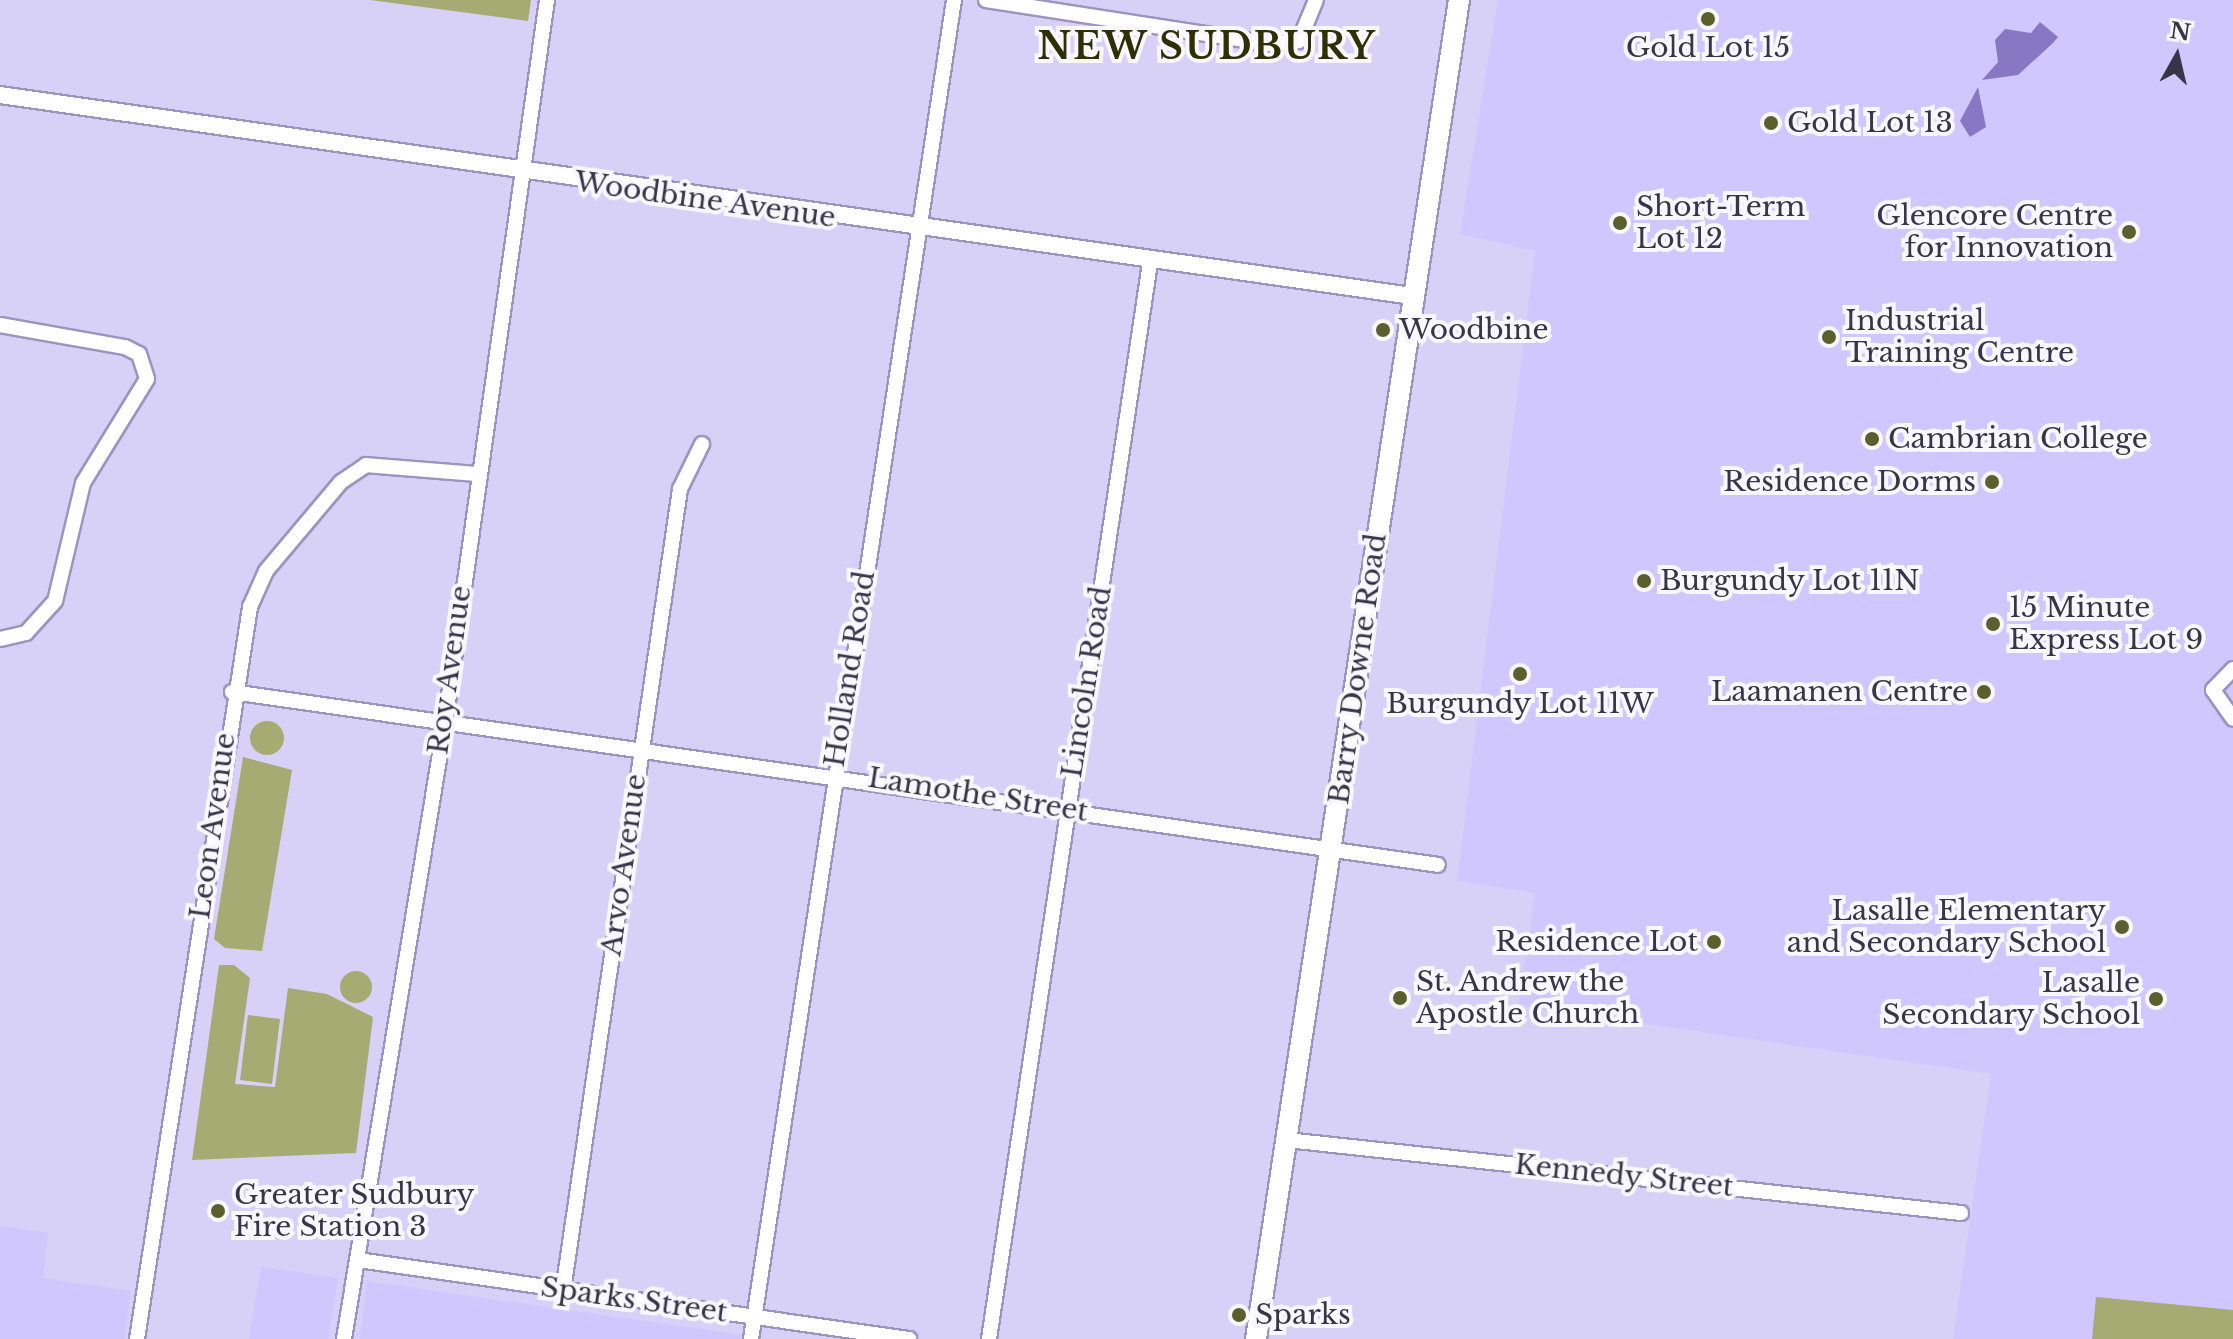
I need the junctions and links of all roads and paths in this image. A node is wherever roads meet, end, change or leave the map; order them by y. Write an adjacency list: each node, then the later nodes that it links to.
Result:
1 (547, 0): 7 (street, Roy Avenue)
2 (954, 0): 8 (street, Holland Road)
3 (986, 0): 4 (street)
4 (1316, 0)
5 (1459, 0): 10 (main road, Barry Downe Road)
6 (0, 95): 7 (street, Woodbine Avenue)
7 (523, 174): 8 (street, Woodbine Avenue); 13 (street, Roy Avenue)
8 (920, 231): 9 (street, Woodbine Avenue); 20 (street, Holland Road)
9 (1150, 263): 10 (street, Woodbine Avenue); 21 (street, Lincoln Road)
10 (1412, 296): 22 (main road, Barry Downe Road)
11 (0, 325): 14 (street)
12 (702, 444): 19 (street, Arvo Avenue)
13 (476, 474): 16 (street, Leon Avenue); 18 (street, Roy Avenue)
14 (0, 639)
15 (2233, 669): 17 (street)
16 (232, 692): 18 (street, Lamothe Street); 29 (street, Leon Avenue)
17 (2233, 719)
18 (445, 723): 19 (street, Lamothe Street); 26 (street, Roy Avenue)
19 (641, 748): 20 (street, Lamothe Street); 27 (street, Arvo Avenue)
20 (833, 773): 21 (street, Lamothe Street); 28 (street, Holland Road)
21 (1069, 809): 22 (street, Lamothe Street); 33 (street, Lincoln Road)
22 (1332, 850): 23 (street, Lamothe Street); 24 (main road, Barry Downe Road)
23 (1438, 865)
24 (1287, 1140): 25 (street, Kennedy Street); 34 (main road, Barry Downe Road)
25 (1961, 1213)
26 (358, 1260): 27 (street, Sparks Street); 30 (street, Roy Avenue)
27 (563, 1291): 28 (street, Sparks Street)
28 (755, 1316): 31 (street, Holland Road); 32 (street, Sparks Street)
29 (137, 1339)
30 (344, 1339)
31 (751, 1339)
32 (909, 1339)
33 (989, 1339)
34 (1256, 1339)

